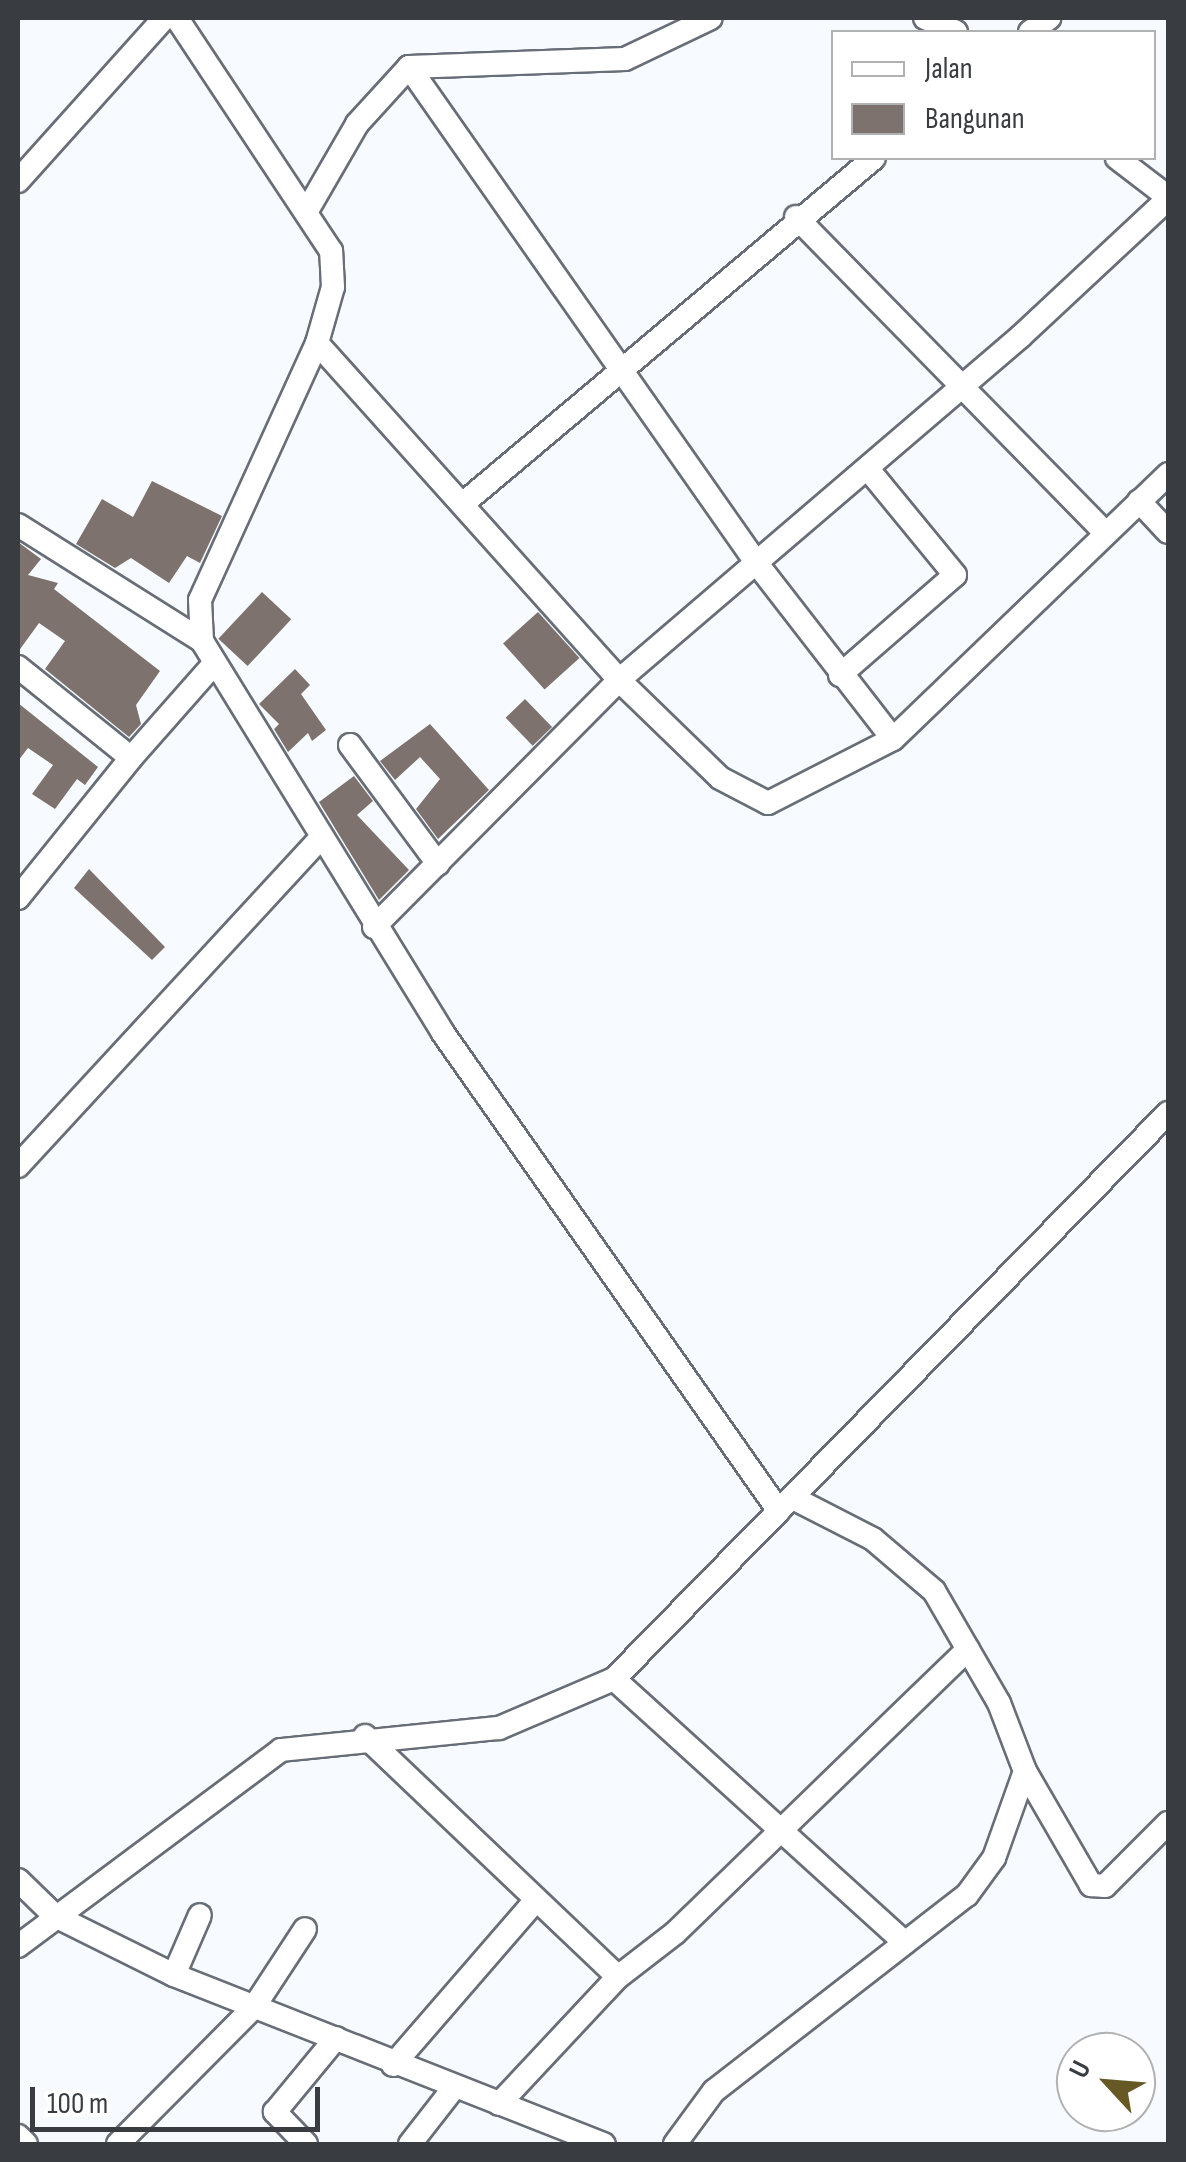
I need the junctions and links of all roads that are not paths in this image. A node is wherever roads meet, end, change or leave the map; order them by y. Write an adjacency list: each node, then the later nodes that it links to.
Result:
1 (164, 18): 9 (street)
2 (178, 18): 11 (street)
3 (711, 18): 6 (street)
4 (924, 18): 5 (street)
5 (951, 30)
6 (409, 68): 11 (street); 14 (street)
7 (871, 160): 12 (street)
8 (1120, 160): 10 (street)
9 (21, 170)
10 (1168, 198): 15 (street)
11 (308, 208): 13 (street)
12 (796, 218): 14 (street); 15 (street)
13 (317, 343): 18 (street); 24 (street)
14 (620, 368): 18 (street); 23 (street)
15 (965, 384): 16 (street); 21 (street)
16 (868, 468): 23 (street); 27 (street)
17 (1168, 474): 19 (street)
18 (465, 502): 28 (street)
19 (1140, 502): 21 (street); 22 (street)
20 (18, 525): 24 (street)
21 (1102, 530): 29 (street)
22 (1168, 532)
23 (758, 565): 27 (street); 28 (street)
24 (202, 641): 25 (street)
25 (213, 665): 31 (street); 32 (street)
26 (18, 667): 31 (street)
27 (840, 675): 29 (street)
28 (619, 680): 29 (street); 33 (street)
29 (893, 739)
30 (350, 745): 33 (street)
31 (131, 758): 34 (street)
32 (320, 839): 35 (street); 37 (street)
33 (438, 864): 35 (street)
34 (18, 898)
35 (374, 927): 38 (street)
36 (1168, 1113): 38 (street)
37 (18, 1166)
38 (787, 1505): 39 (street); 40 (street)
39 (968, 1648): 42 (street); 44 (street)
40 (614, 1679): 41 (street); 44 (street)
41 (365, 1736): 46 (street); 48 (street)
42 (1025, 1771): 43 (street); 50 (street)
43 (1168, 1823)
44 (780, 1831): 50 (street); 53 (street)
45 (18, 1880): 48 (street)
46 (536, 1900): 53 (street); 56 (street)
47 (200, 1915): 52 (street)
48 (56, 1916): 51 (street); 52 (street)
49 (306, 1928): 54 (street)
50 (903, 1940): 65 (street)
51 (18, 1946)
52 (174, 1975): 54 (street)
53 (618, 1978): 58 (street)
54 (254, 2007): 55 (street); 61 (street)
55 (336, 2038): 56 (street); 62 (street)
56 (393, 2064): 57 (street)
57 (452, 2090): 58 (street); 63 (street)
58 (499, 2104): 64 (street)
59 (18, 2136): 60 (street)
60 (26, 2144)
61 (118, 2144)
62 (306, 2144)
63 (410, 2144)
64 (604, 2144)
65 (675, 2144)

